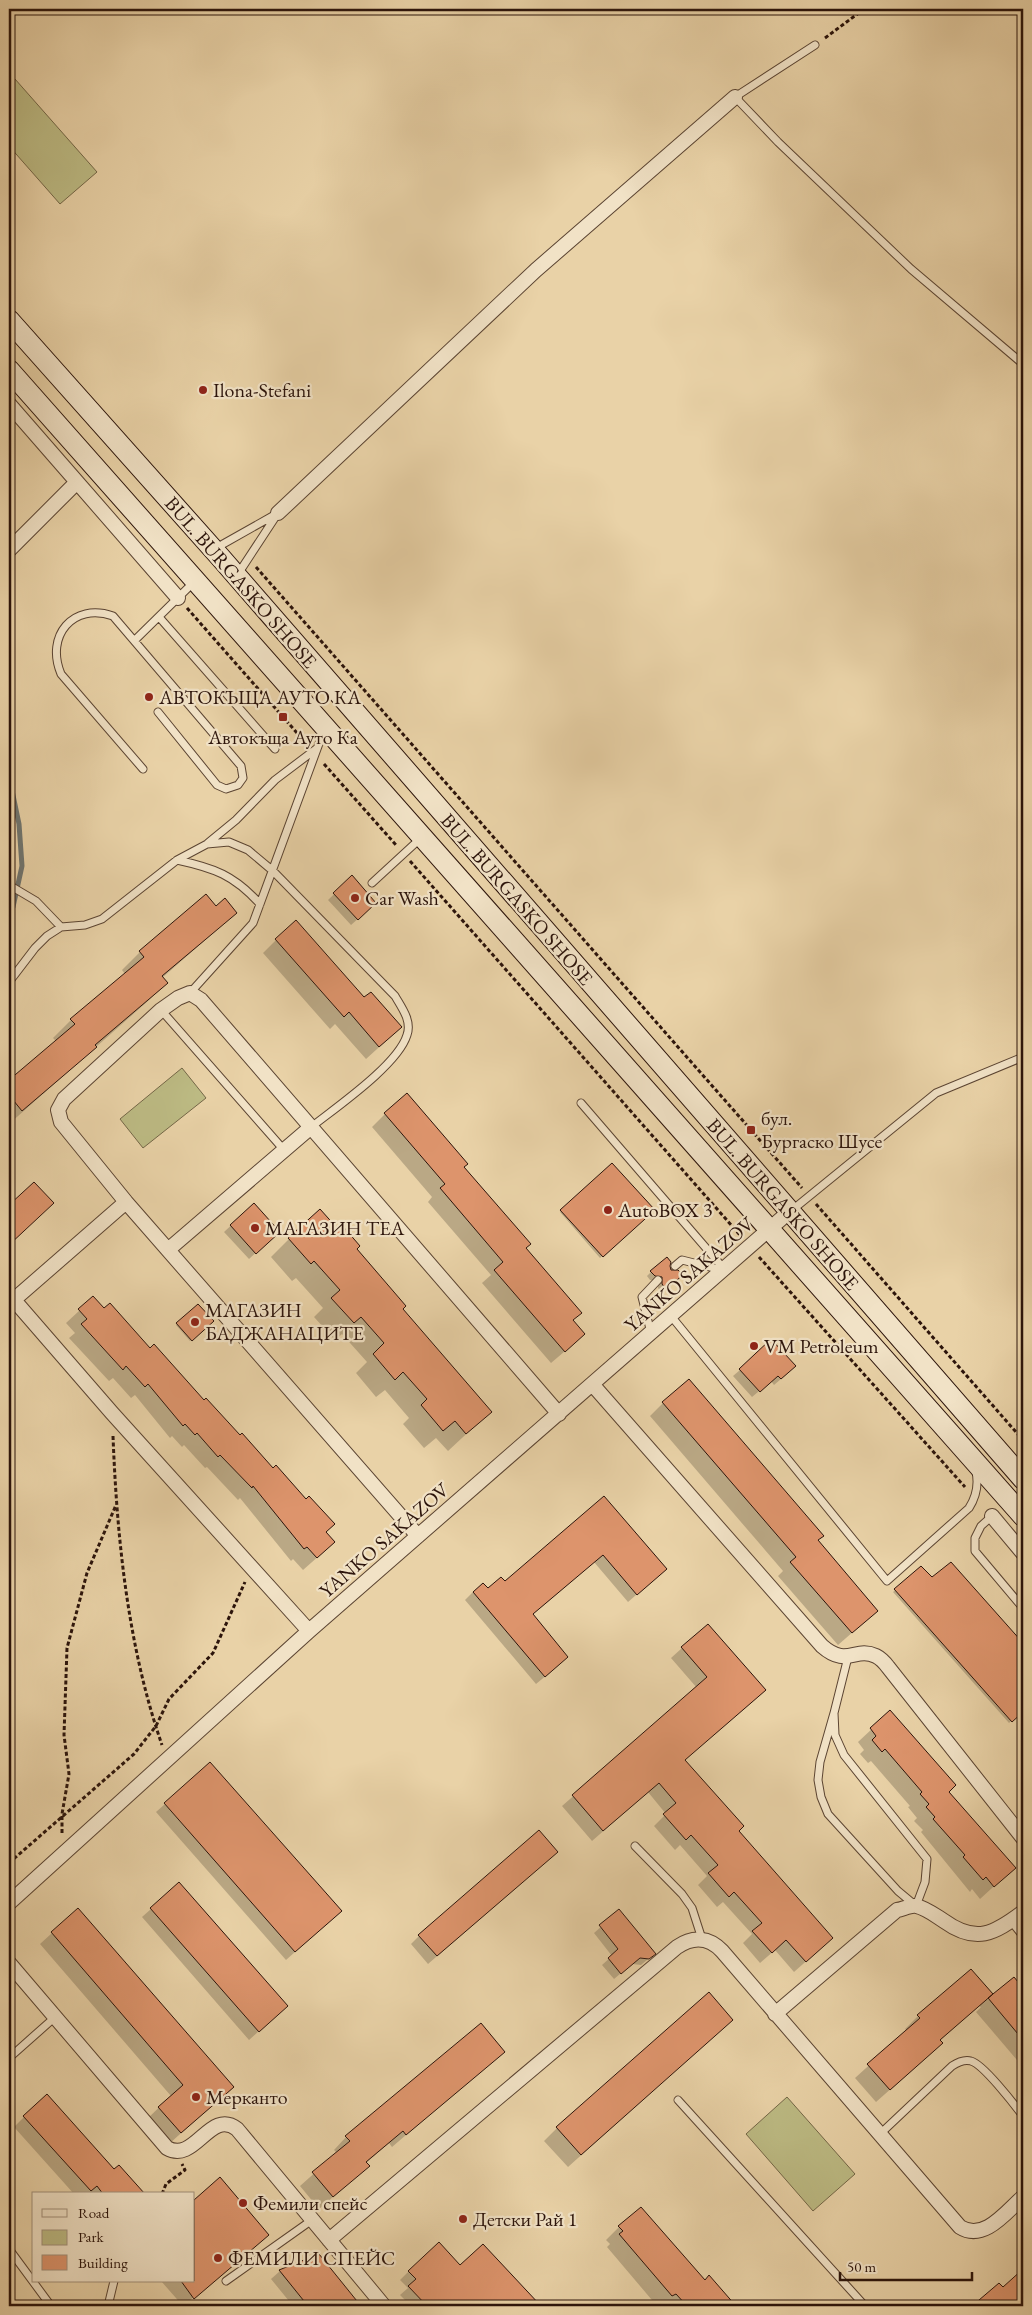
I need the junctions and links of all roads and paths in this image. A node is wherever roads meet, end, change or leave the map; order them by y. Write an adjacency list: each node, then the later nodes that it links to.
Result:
1 (864, 9): 2 (path)
2 (815, 45): 3 (lane)
3 (735, 97): 5 (lane); 9 (street)
4 (9, 320): 11 (main road, BUL. BURGASKO SHOSE)
5 (1023, 364)
6 (9, 370): 14 (main road, BUL. BURGASKO SHOSE)
7 (9, 404): 8 (street)
8 (77, 482): 10 (street); 15 (street)
9 (278, 513): 11 (lane); 12 (lane)
10 (9, 550)
11 (213, 550): 13 (main road, BUL. BURGASKO SHOSE)
12 (248, 558): 13 (lane); 39 (path)
13 (236, 576): 41 (main road, BUL. BURGASKO SHOSE)
14 (196, 581): 15 (lane); 19 (main road, BUL. BURGASKO SHOSE)
15 (178, 598): 16 (lane); 21 (path)
16 (159, 617): 17 (lane); 20 (lane)
17 (136, 640): 18 (lane); 22 (lane)
18 (158, 712)
19 (325, 727): 21 (lane); 23 (main road, BUL. BURGASKO SHOSE)
20 (275, 749)
21 (315, 751): 24 (lane); 25 (path); 27 (lane)
22 (143, 768)
23 (422, 837): 25 (lane); 42 (main road, BUL. BURGASKO SHOSE)
24 (207, 844): 26 (lane); 27 (lane)
25 (403, 854): 28 (lane); 43 (path)
26 (177, 860): 30 (lane); 31 (lane)
27 (273, 871): 30 (lane); 37 (lane)
28 (372, 883)
29 (9, 885): 31 (lane)
30 (260, 904): 33 (lane)
31 (61, 927): 32 (lane)
32 (9, 982)
33 (190, 992): 34 (street); 37 (street)
34 (162, 1010): 38 (lane); 40 (street)
35 (1023, 1056): 39 (lane)
36 (581, 1103): 46 (lane)
37 (310, 1128): 38 (street); 53 (street)
38 (284, 1150): 44 (street)
39 (809, 1196): 41 (lane); 54 (path)
40 (126, 1202): 44 (street); 48 (street)
41 (789, 1212): 42 (street, YANKO SAKAZOV); 56 (main road, BUL. BURGASKO SHOSE)
42 (770, 1230): 43 (street, YANKO SAKAZOV); 55 (main road, BUL. BURGASKO SHOSE)
43 (751, 1247): 46 (street, YANKO SAKAZOV); 57 (path)
44 (169, 1250): 61 (street)
45 (675, 1266): 46 (lane)
46 (725, 1270): 49 (street, YANKO SAKAZOV)
47 (658, 1280): 50 (lane)
48 (11, 1302): 52 (street)
49 (671, 1316): 50 (street, YANKO SAKAZOV); 57 (lane)
50 (651, 1333): 51 (street, YANKO SAKAZOV)
51 (592, 1384): 53 (street, YANKO SAKAZOV); 66 (street)
52 (112, 1413): 58 (path); 63 (street)
53 (559, 1414): 61 (street, YANKO SAKAZOV)
54 (1023, 1440)
55 (968, 1452): 57 (lane); 60 (main road, BUL. BURGASKO SHOSE)
56 (1023, 1479)
57 (975, 1498)
58 (116, 1505): 68 (path); 70 (path)
59 (992, 1516): 62 (street); 64 (lane)
60 (1023, 1516)
61 (418, 1536): 65 (street, YANKO SAKAZOV)
62 (1023, 1553)
63 (251, 1567): 65 (street); 68 (path)
64 (1023, 1608)
65 (309, 1631): 69 (street, YANKO SAKAZOV)
66 (848, 1657): 67 (lane); 71 (street)
67 (834, 1713): 76 (lane); 76 (lane)
68 (156, 1726): 69 (path); 70 (path)
69 (168, 1759): 73 (street, YANKO SAKAZOV)
70 (62, 1814): 73 (path); 74 (path)
71 (1023, 1838)
72 (635, 1846): 80 (lane)
73 (63, 1854): 75 (street, YANKO SAKAZOV)
74 (9, 1863)
75 (9, 1903)
76 (916, 1906): 78 (street); 82 (street)
77 (1023, 1912): 78 (street)
78 (1011, 1921): 79 (lane)
79 (1023, 1936)
80 (702, 1939): 82 (street); 92 (street)
81 (9, 1963): 83 (street)
82 (775, 2014): 87 (street)
83 (54, 2018): 84 (lane); 88 (street)
84 (9, 2058)
85 (678, 2100): 101 (lane)
86 (1023, 2116): 87 (lane)
87 (880, 2134): 90 (street)
88 (176, 2152): 89 (path); 91 (street)
89 (163, 2192)
90 (1023, 2198)
91 (312, 2220): 92 (street); 95 (lane)
92 (329, 2240): 100 (street)
93 (9, 2249): 94 (lane)
94 (32, 2280)
95 (226, 2281)
96 (33, 2282): 98 (lane)
97 (114, 2282): 99 (lane)
98 (51, 2306)
99 (108, 2306)
100 (384, 2306)
101 (865, 2306)

